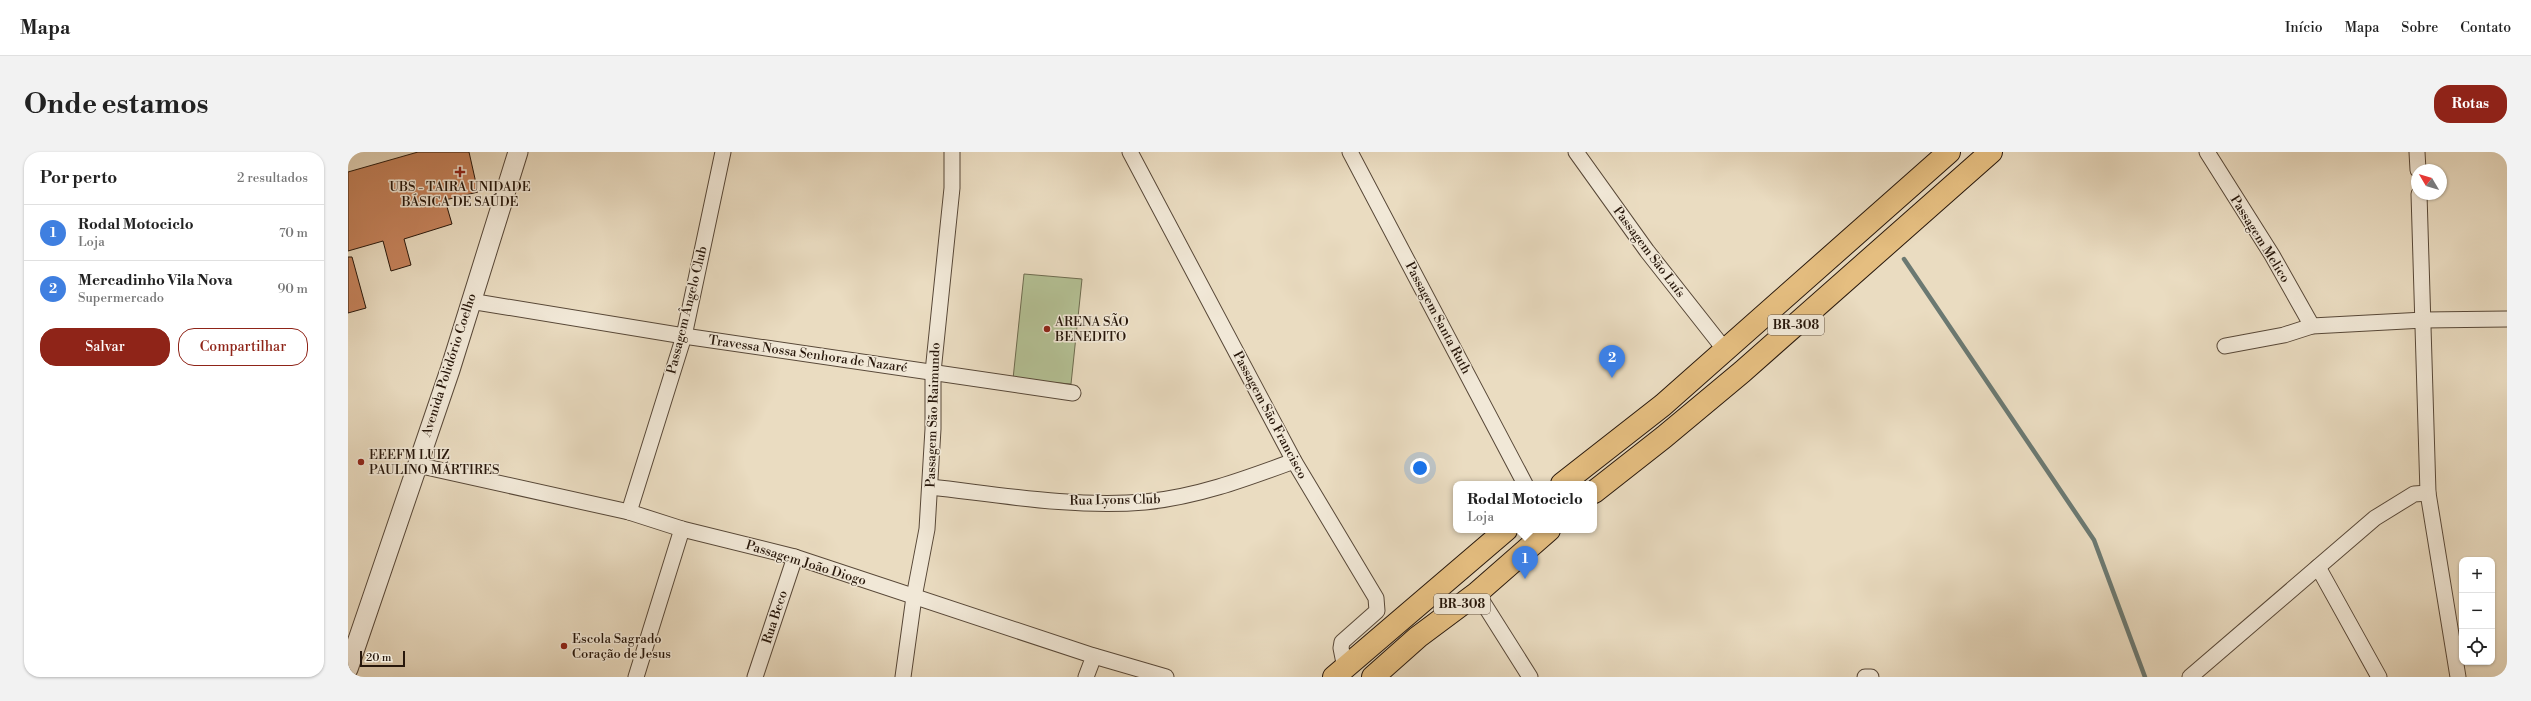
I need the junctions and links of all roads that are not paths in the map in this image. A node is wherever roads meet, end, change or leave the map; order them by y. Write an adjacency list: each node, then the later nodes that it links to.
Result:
1 (518, 152): 13 (street, Avenida Polidório Coelho)
2 (724, 152): 17 (street, Passagem Ângelo Club)
3 (952, 152): 20 (street, Passagem São Raimundo)
4 (1130, 152): 22 (street, Passagem São Francisco)
5 (1350, 152): 24 (street, Passagem Santa Ruth)
6 (1576, 152): 19 (street, Passagem São Luís)
7 (1949, 152): 19 (main road, BR-308)
8 (1991, 152): 27 (main road, BR-308)
9 (2207, 152): 16 (street, Passagem Melico)
10 (2417, 152): 11 (street)
11 (2418, 164)
12 (2419, 200): 15 (street)
13 (470, 301): 17 (street, Travessa Nossa Senhora de Nazaré); 23 (street, Avenida Polidório Coelho)
14 (2507, 319): 15 (street)
15 (2424, 320): 16 (street); 28 (street)
16 (2312, 326): 18 (street)
17 (684, 336): 20 (street, Travessa Nossa Senhora de Nazaré); 29 (street, Passagem Ângelo Club)
18 (2225, 346)
19 (1725, 350): 25 (main road, BR-308)
20 (933, 372): 21 (street, Travessa Nossa Senhora de Nazaré); 26 (street, Passagem São Raimundo)
21 (1073, 393)
22 (1294, 461): 26 (street, Rua Lyons Club); 39 (street, Passagem São Francisco)
23 (417, 465): 29 (street, Passagem João Diogo); 38 (street, Avenida Polidório Coelho)
24 (1523, 481)
25 (1566, 481)
26 (931, 487): 36 (street, Passagem São Raimundo)
27 (1597, 490)
28 (2428, 493): 34 (street); 51 (street)
29 (629, 512): 30 (street, Passagem João Diogo)
30 (682, 529): 33 (street, Passagem João Diogo); 40 (street)
31 (1502, 533): 39 (main road, BR-308)
32 (1546, 533): 35 (main road, BR-308)
33 (795, 557): 36 (street, Passagem João Diogo); 41 (street, Rua Beco)
34 (2318, 567): 49 (street); 50 (street)
35 (1477, 593): 45 (main road, BR-308); 46 (street)
36 (914, 597): 37 (street, Passagem João Diogo); 42 (street, Passagem São Raimundo)
37 (1094, 656): 43 (street); 44 (street, Passagem João Diogo)
38 (348, 669)
39 (1340, 672)
40 (636, 677)
41 (755, 677)
42 (903, 677)
43 (1086, 677)
44 (1166, 677)
45 (1373, 677)
46 (1530, 677)
47 (1865, 677): 48 (street)
48 (1871, 677)
49 (2190, 677)
50 (2379, 677)
51 (2458, 677)

